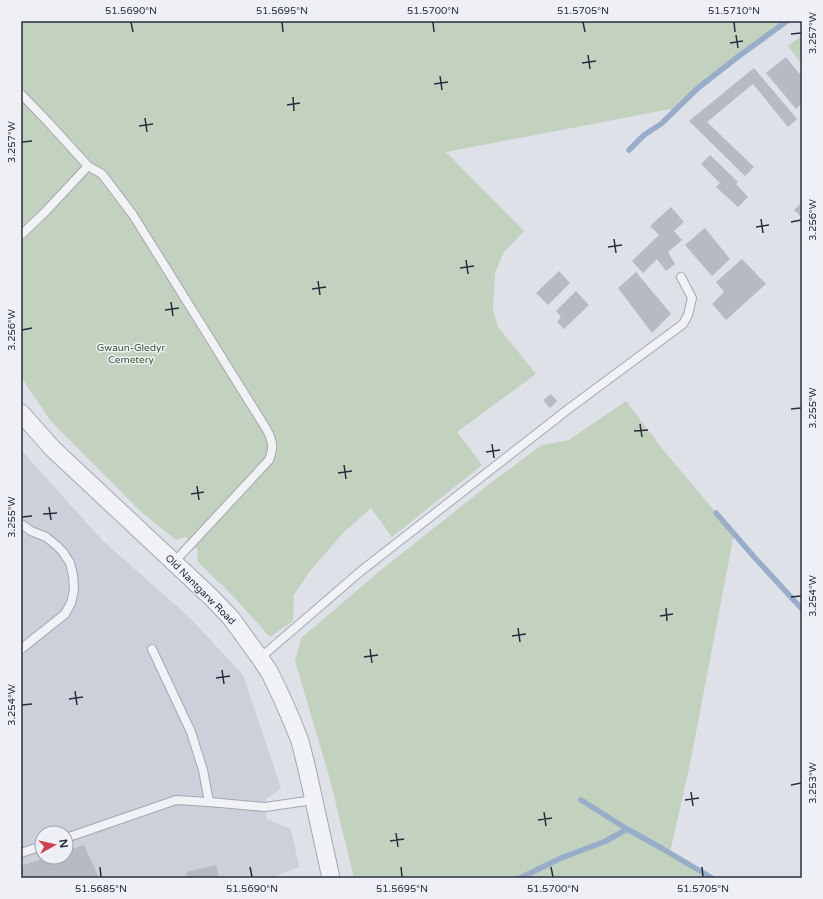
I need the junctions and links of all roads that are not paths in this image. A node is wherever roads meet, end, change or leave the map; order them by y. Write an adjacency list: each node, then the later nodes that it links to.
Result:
1 (21, 94): 2 (lane)
2 (88, 166): 3 (lane); 7 (lane)
3 (21, 235)
4 (681, 277): 10 (lane)
5 (21, 414): 7 (street, Old Nantgarw Road)
6 (21, 524): 8 (lane)
7 (174, 562): 10 (street, Old Nantgarw Road)
8 (21, 649)
9 (152, 649): 12 (lane)
10 (260, 658): 11 (street, Old Nantgarw Road)
11 (314, 800): 12 (lane); 16 (street, Old Nantgarw Road)
12 (209, 802): 13 (lane)
13 (74, 835)
14 (34, 849): 15 (lane)
15 (21, 853)
16 (331, 878)

